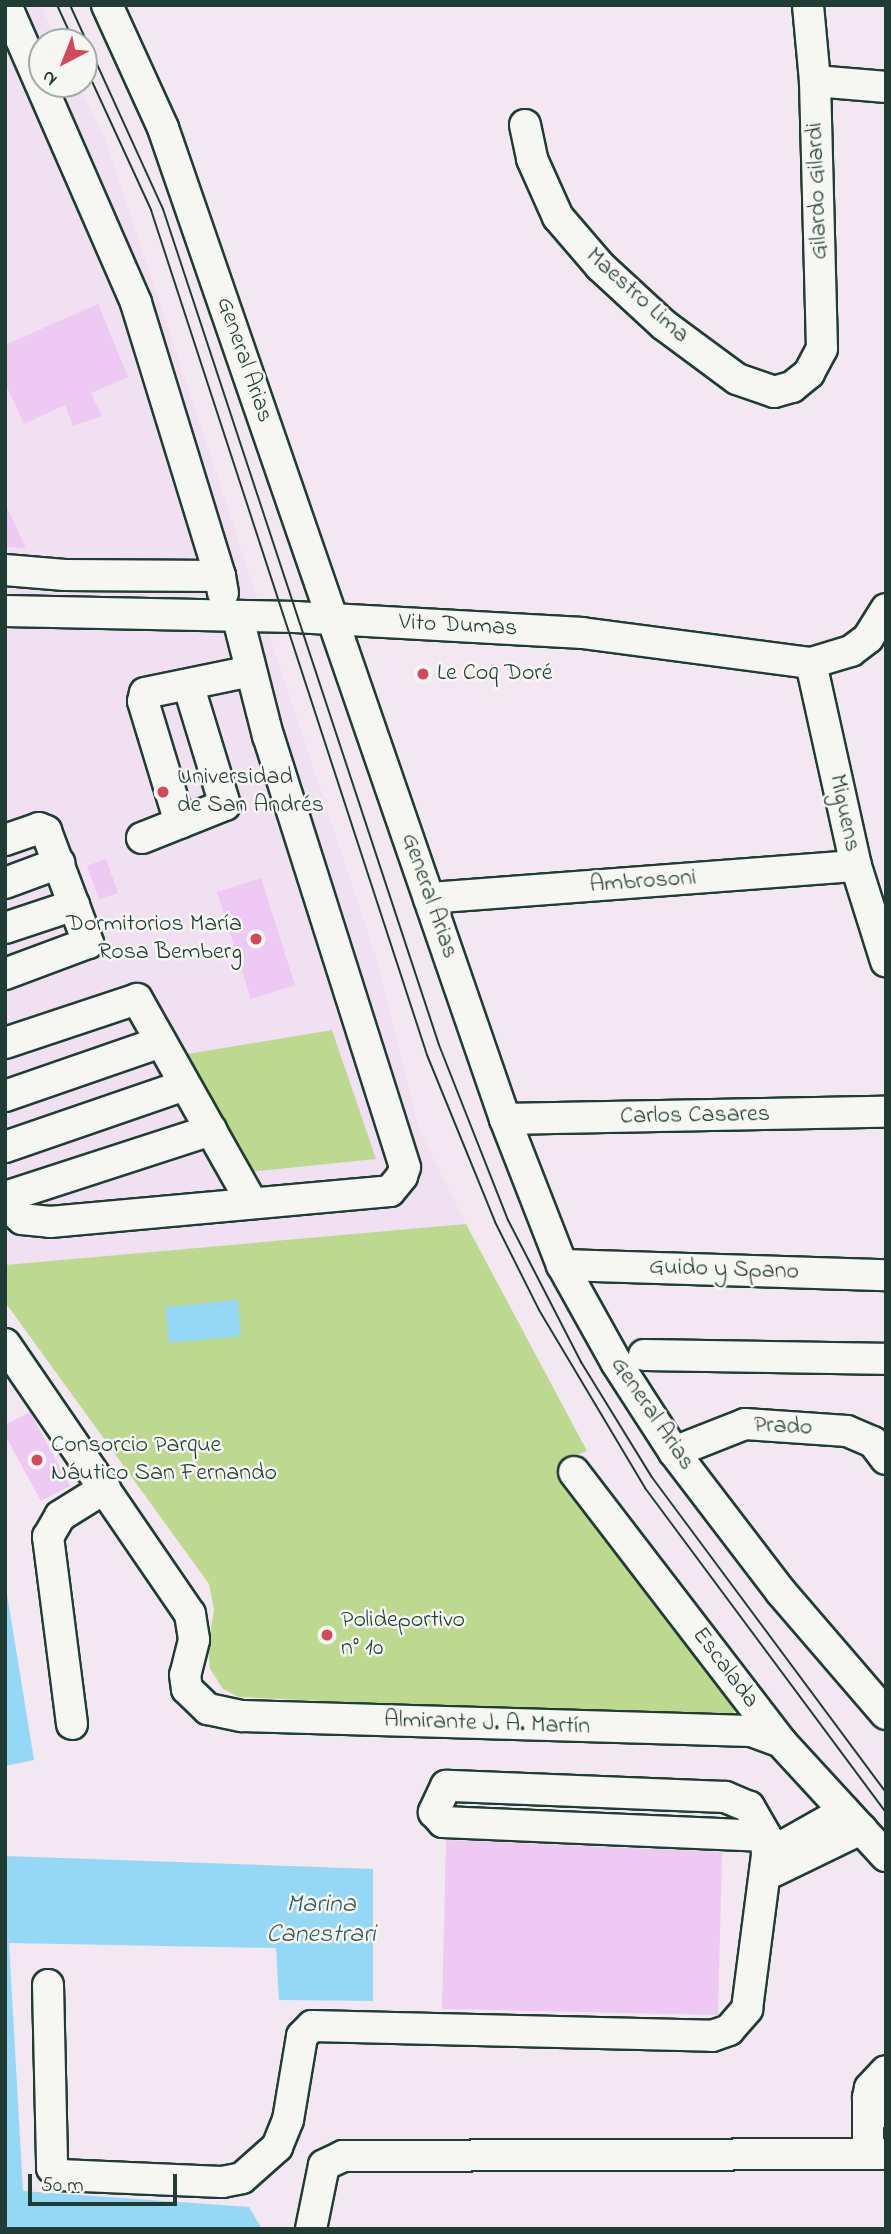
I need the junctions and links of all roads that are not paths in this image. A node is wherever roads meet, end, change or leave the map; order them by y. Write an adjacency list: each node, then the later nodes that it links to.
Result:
1 (6, 5): 9 (street)
2 (107, 5): 13 (street, General Arias)
3 (808, 5): 4 (street, Gilardo Gilardi)
4 (815, 81): 5 (street); 7 (street, Gilardo Gilardi)
5 (886, 86)
6 (525, 125): 7 (street, Maestro Lima)
7 (808, 373)
8 (5, 570): 9 (street)
9 (220, 576): 12 (street)
10 (886, 609): 14 (street, Vito Dumas)
11 (5, 611): 12 (street, Vito Dumas)
12 (232, 617): 13 (street, Vito Dumas); 15 (street)
13 (335, 620): 14 (street, Vito Dumas); 23 (street, General Arias)
14 (811, 663): 21 (street, Miguens)
15 (251, 671): 16 (street); 39 (street)
16 (189, 687): 17 (street); 17 (street)
17 (180, 823): 18 (street)
18 (142, 838)
19 (5, 840): 20 (street)
20 (59, 863): 22 (street); 24 (street)
21 (856, 866): 23 (street, Ambrosoni); 26 (street, Miguens)
22 (5, 883)
23 (429, 898): 33 (street, General Arias)
24 (74, 905): 25 (street); 27 (street)
25 (5, 928)
26 (886, 961)
27 (5, 974)
28 (161, 1042): 29 (street); 30 (street); 31 (street)
29 (5, 1043)
30 (185, 1085): 34 (street); 35 (street)
31 (5, 1096)
32 (886, 1112): 33 (street, Carlos Casares)
33 (505, 1119): 41 (street, General Arias)
34 (211, 1130): 36 (street); 39 (street)
35 (5, 1147)
36 (41, 1185): 37 (street); 40 (street)
37 (5, 1197)
38 (5, 1203): 40 (street)
39 (253, 1203): 40 (street)
40 (50, 1222)
41 (562, 1265): 42 (street, Guido y Spano); 46 (street, General Arias)
42 (886, 1275)
43 (5, 1344): 49 (street)
44 (644, 1355): 45 (street)
45 (886, 1359)
46 (674, 1452): 47 (street, Prado); 50 (street, General Arias)
47 (886, 1459)
48 (574, 1472): 52 (street, Escalada)
49 (105, 1488): 51 (street); 52 (street, Almirante J. A. Martín)
50 (886, 1714)
51 (72, 1724)
52 (781, 1742): 53 (street, Escalada)
53 (853, 1820): 54 (street); 55 (street, Escalada)
54 (767, 1856): 54 (street); 56 (street)
55 (886, 1856)
56 (48, 1985)
57 (886, 2071): 58 (street)
58 (868, 2098): 59 (street); 60 (street)
59 (886, 2122)
60 (877, 2154): 61 (street)
61 (311, 2229)

